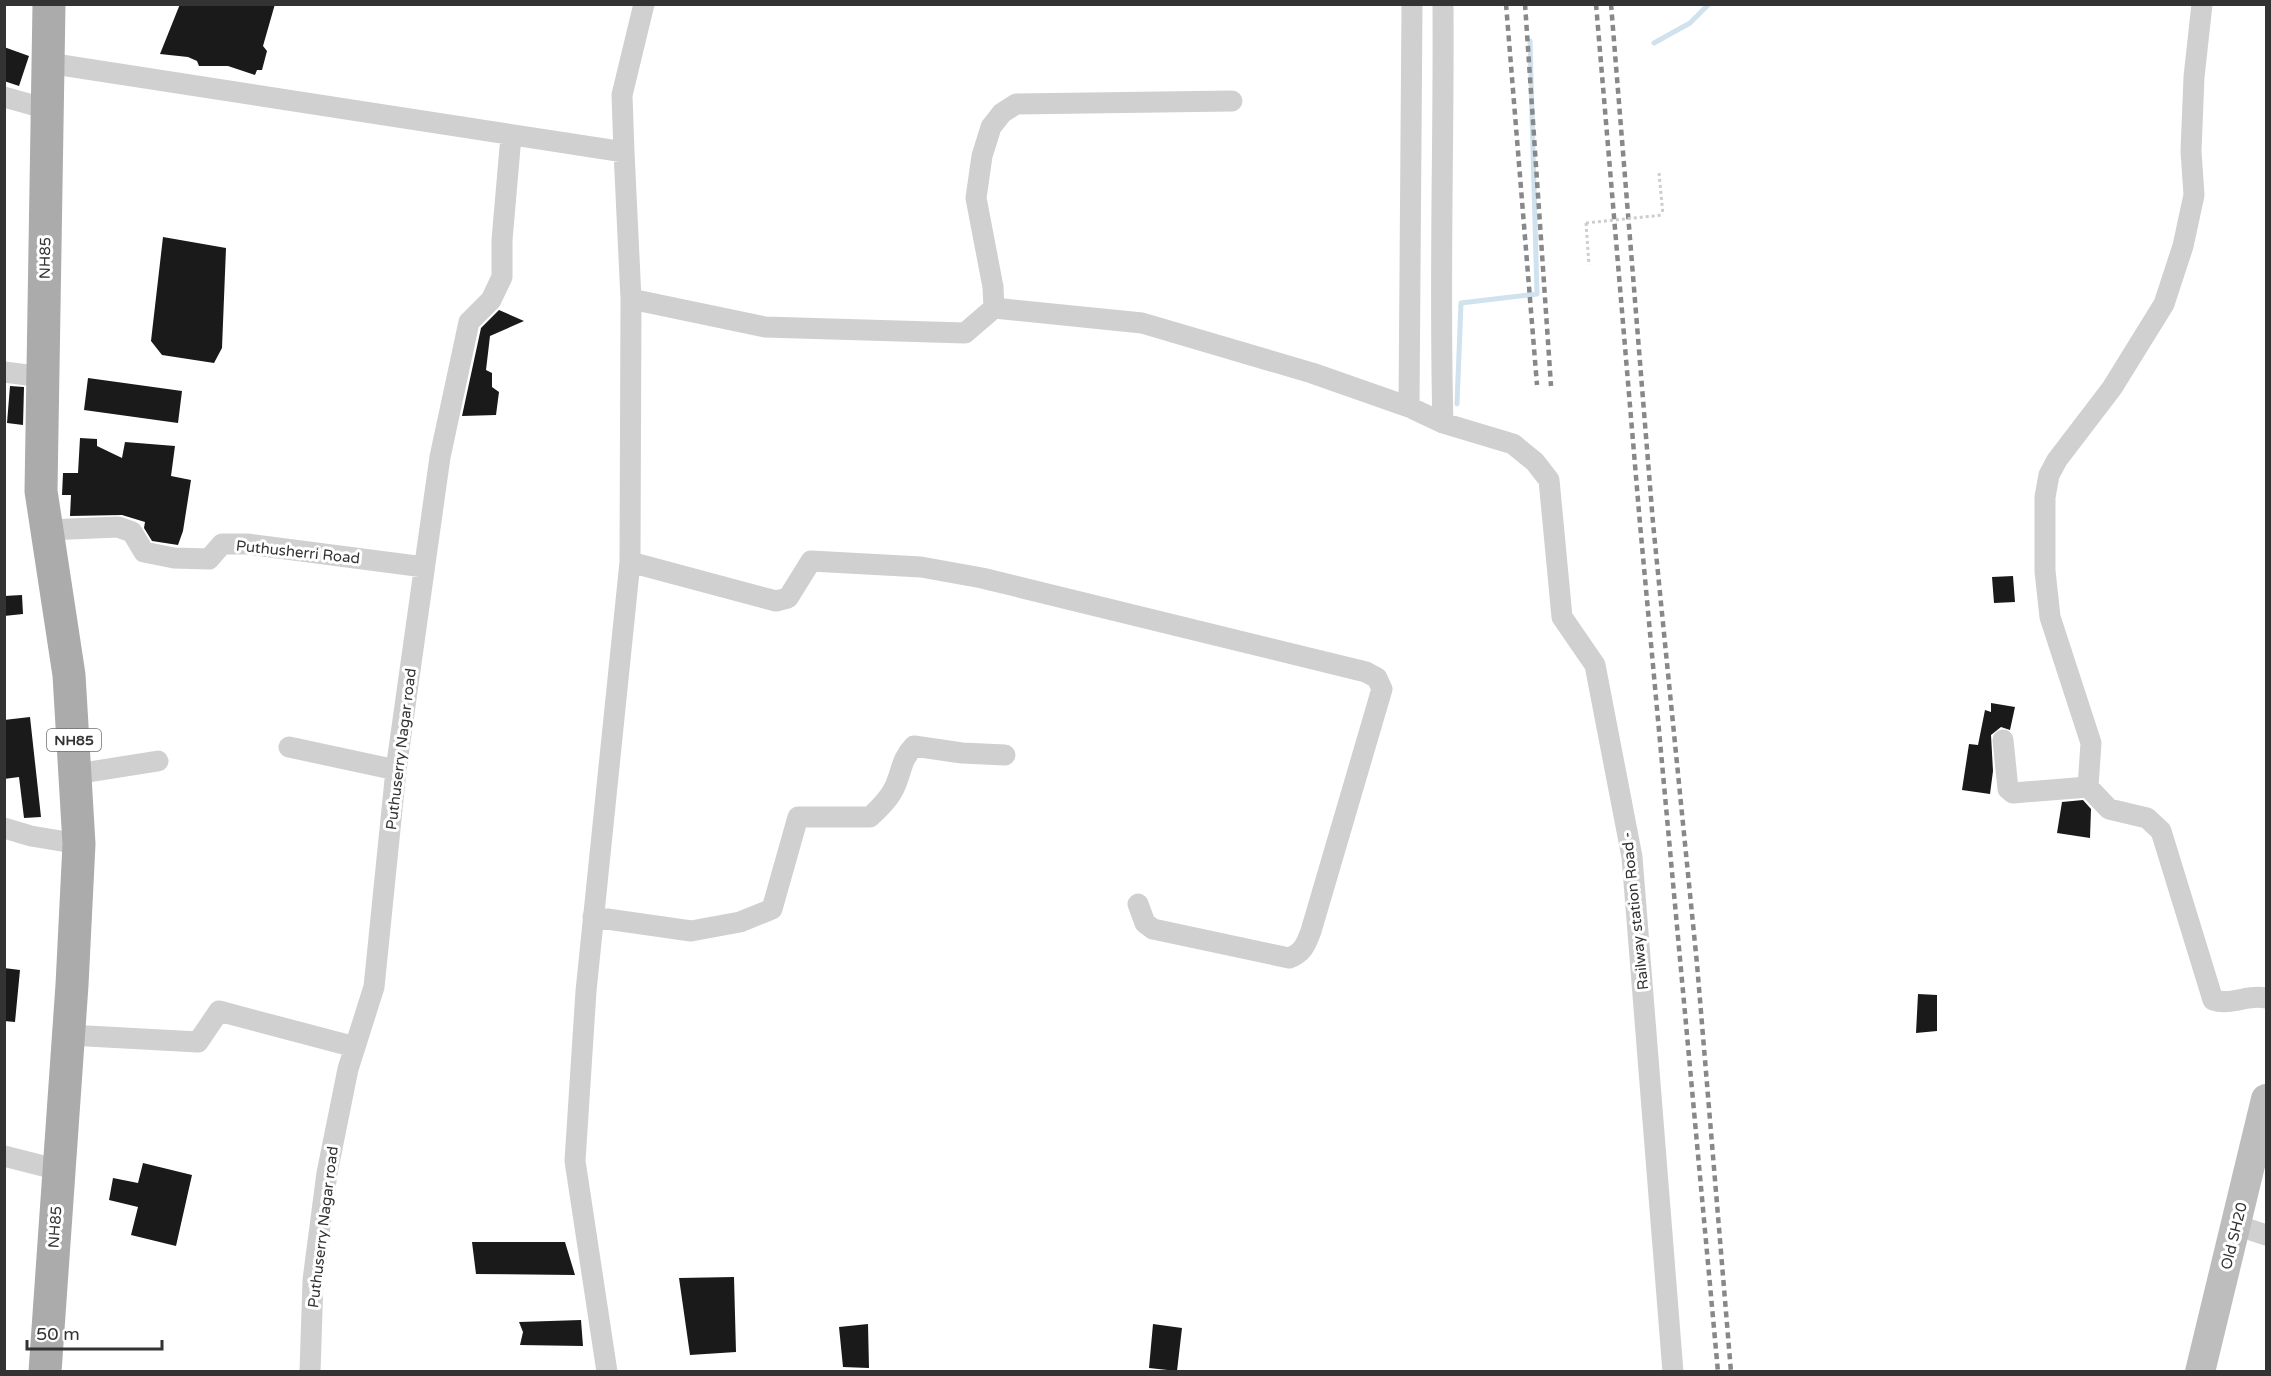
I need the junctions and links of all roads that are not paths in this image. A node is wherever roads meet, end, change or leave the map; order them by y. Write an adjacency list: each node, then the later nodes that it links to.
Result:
1 (50, 4): 6 (main road, NH85 / NH85)
2 (644, 4): 11 (street)
3 (1412, 4): 16 (street)
4 (1443, 4): 17 (street)
5 (2202, 4): 27 (street)
6 (48, 63): 9 (main road, NH85 / NH85); 10 (street)
7 (4, 97): 9 (street)
8 (1232, 101): 13 (street)
9 (47, 109): 15 (main road, NH85 / NH85)
10 (511, 136): 11 (street); 20 (street, Puthuserry Nagar road)
11 (624, 152): 12 (street)
12 (631, 299): 13 (street); 19 (street)
13 (994, 308): 16 (street)
14 (4, 372): 15 (street)
15 (43, 377): 18 (main road, NH85 / NH85)
16 (1409, 407): 17 (street)
17 (1443, 423): 43 (street, Railway station Road -)
18 (47, 530): 20 (street, Puthusherri Road); 26 (main road, NH85 / NH85)
19 (630, 562): 30 (street); 31 (street)
20 (424, 567): 25 (street, Puthuserry Nagar road)
21 (2003, 740): 27 (street)
22 (289, 747): 25 (street)
23 (1005, 755): 31 (street)
24 (158, 761): 26 (street)
25 (396, 770): 34 (street, Puthuserry Nagar road)
26 (76, 774): 29 (main road, NH85 / NH85)
27 (2088, 787): 32 (street)
28 (4, 828): 29 (street)
29 (80, 844): 33 (main road, NH85 / NH85)
30 (1138, 904)
31 (593, 917): 42 (street)
32 (2266, 998)
33 (69, 1035): 34 (street); 37 (main road, NH85 / NH85)
34 (355, 1047): 41 (street, Puthuserry Nagar road)
35 (2266, 1100): 38 (main road, Old SH20)
36 (4, 1156): 37 (street)
37 (59, 1170): 40 (main road, NH85 / NH85)
38 (2236, 1225): 39 (street); 44 (main road, Old SH20)
39 (2266, 1235)
40 (45, 1371)
41 (310, 1371)
42 (607, 1371)
43 (1673, 1371)
44 (2200, 1371)

